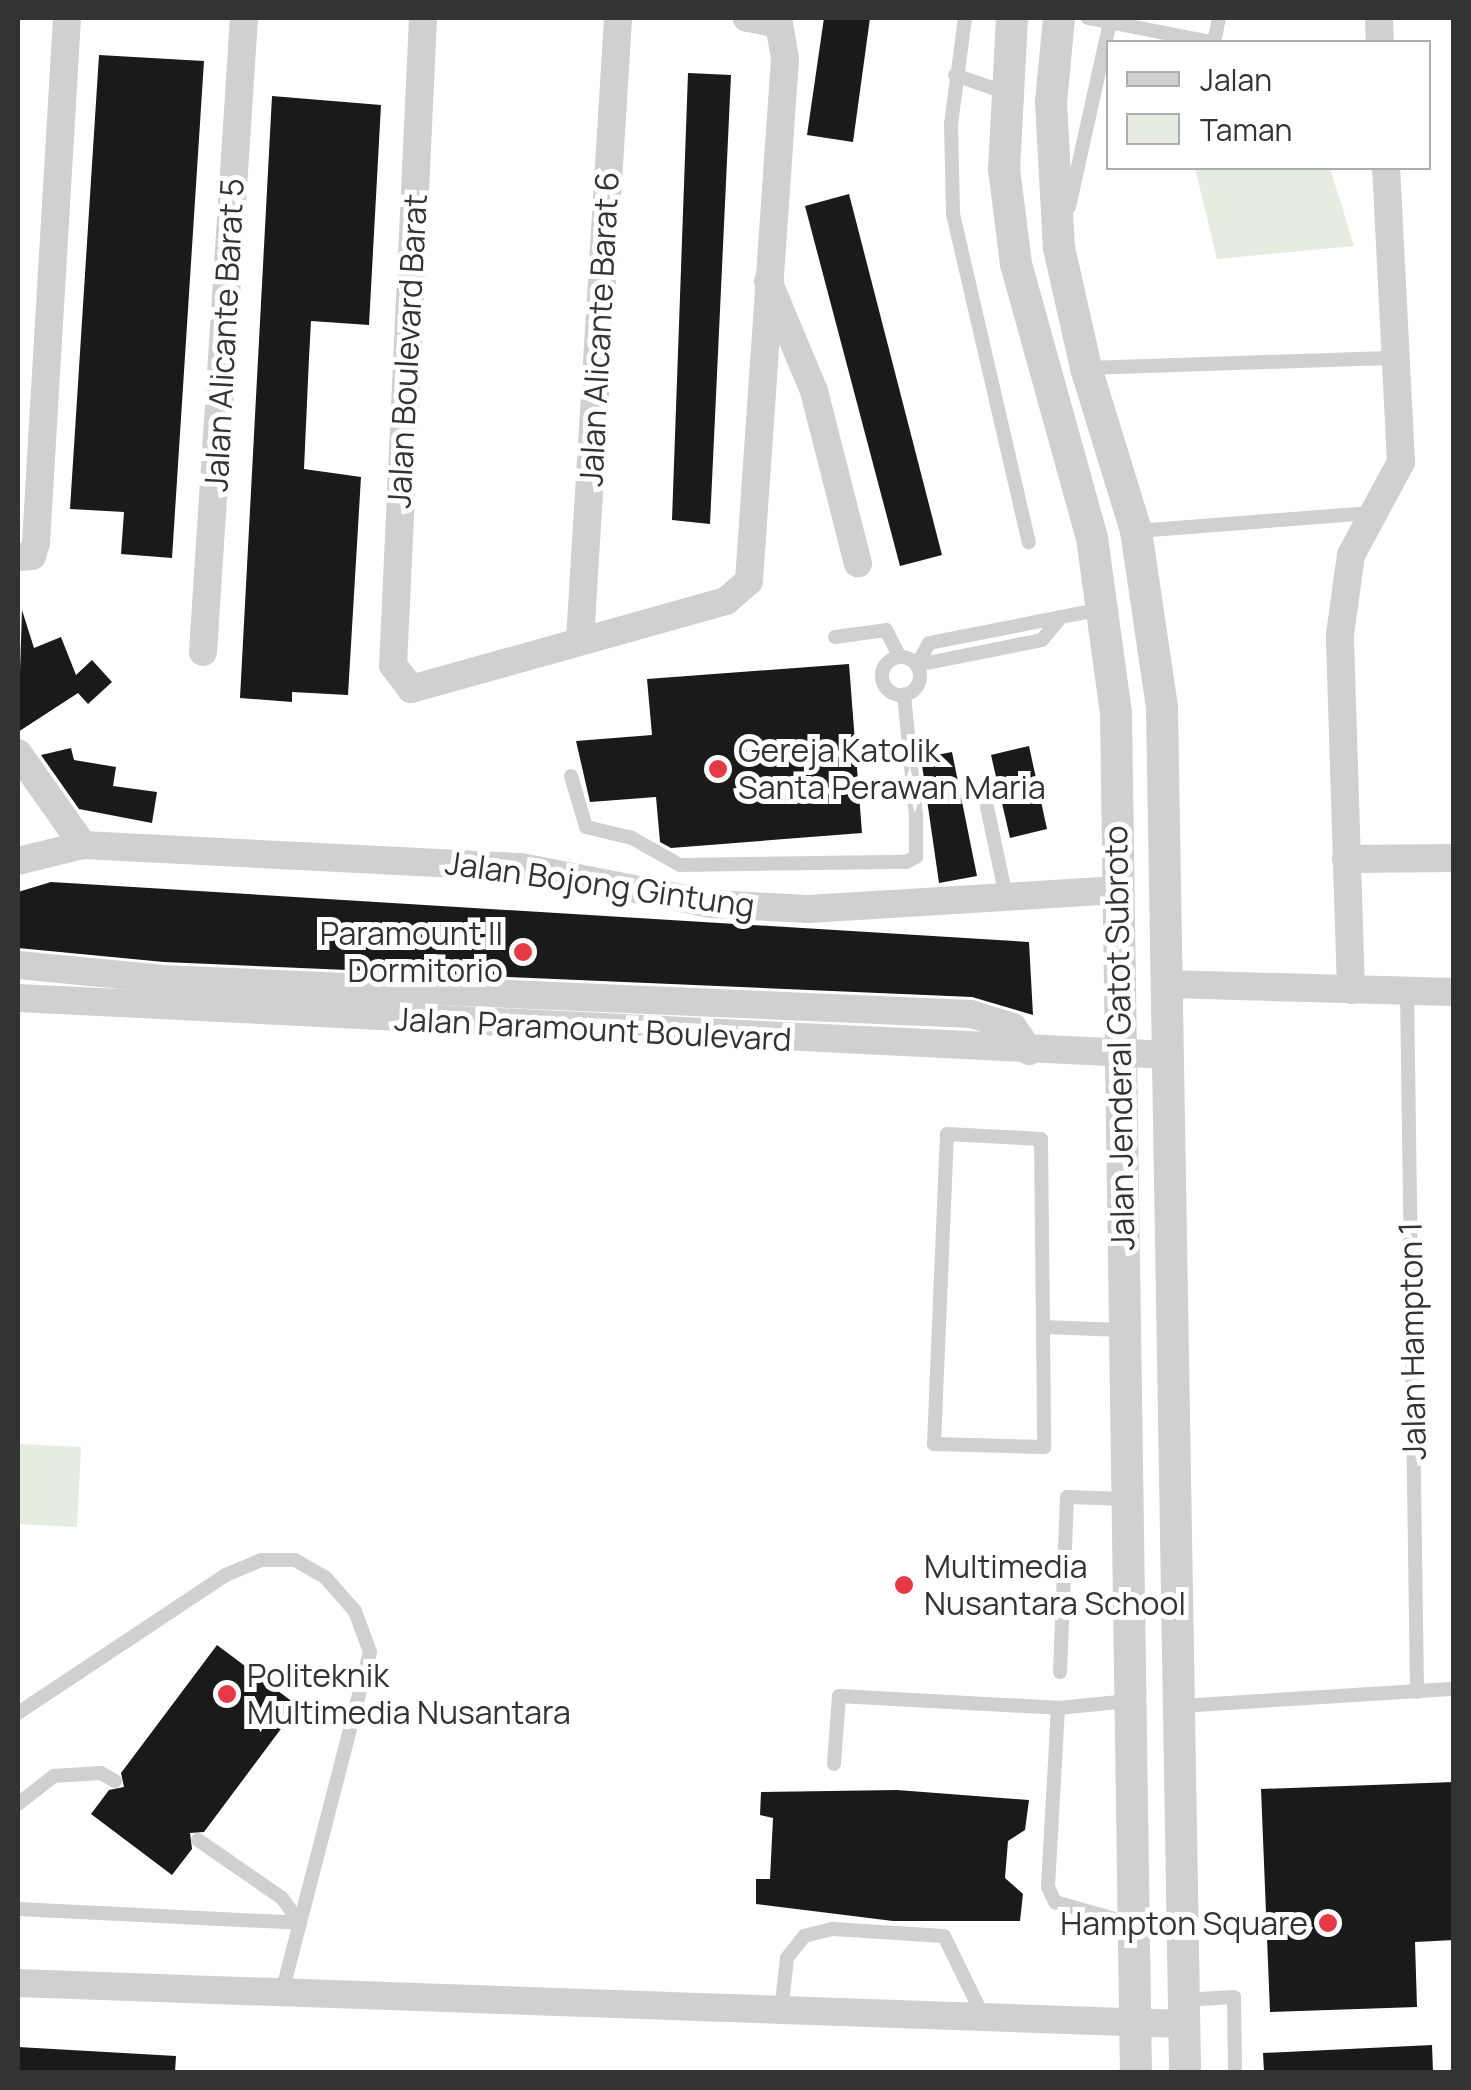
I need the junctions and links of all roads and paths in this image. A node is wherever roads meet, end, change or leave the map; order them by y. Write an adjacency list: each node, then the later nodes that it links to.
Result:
1 (67, 18): 23 (street)
2 (244, 18): 29 (street, Jalan Alicante Barat 5)
3 (423, 18): 28 (street, Jalan Boulevard Barat)
4 (618, 18): 28 (street, Jalan Alicante Barat 6)
5 (747, 18): 6 (street)
6 (767, 18): 17 (street)
7 (965, 18): 13 (lane)
8 (1012, 18): 14 (street, Jalan Jenderal Gatot Subroto)
9 (1060, 18): 16 (street, Jalan Jenderal Gatot Subroto)
10 (1088, 18): 11 (lane)
11 (1110, 20): 12 (lane); 16 (lane)
12 (1204, 40)
13 (955, 75): 14 (lane); 22 (lane)
14 (1004, 92): 25 (street, Jalan Jenderal Gatot Subroto)
15 (1386, 170): 18 (street)
16 (1059, 248): 19 (street, Jalan Jenderal Gatot Subroto)
17 (765, 275): 24 (street); 28 (street)
18 (1396, 358): 19 (lane); 20 (street)
19 (1086, 368): 21 (street, Jalan Jenderal Gatot Subroto)
20 (1373, 513): 21 (lane); 38 (street)
21 (1136, 531): 43 (street, Jalan Jenderal Gatot Subroto)
22 (1029, 542)
23 (25, 557)
24 (858, 563)
25 (1104, 608): 26 (lane); 40 (street, Jalan Jenderal Gatot Subroto)
26 (1058, 620): 31 (lane); 31 (lane)
27 (835, 637): 30 (lane)
28 (580, 640)
29 (203, 652)
30 (900, 656): 31 (lane); 32 (lane)
31 (917, 665): 32 (lane)
32 (904, 695): 34 (lane)
33 (18, 753): 36 (street)
34 (571, 776)
35 (986, 807): 41 (lane)
36 (83, 845): 39 (street, Jalan Bojong Gintung); 41 (street, Jalan Bojong Gintung)
37 (1454, 858): 38 (street)
38 (1346, 859): 44 (street)
39 (18, 861)
40 (1116, 890): 41 (street, Jalan Bojong Gintung); 49 (street, Jalan Jenderal Gatot Subroto)
41 (1008, 902)
42 (18, 964): 48 (street)
43 (1167, 984): 44 (street); 50 (street, Jalan Jenderal Gatot Subroto)
44 (1352, 990): 45 (street)
45 (1407, 991): 46 (street); 56 (lane, Jalan Hampton 1)
46 (1454, 992)
47 (18, 998): 48 (street, Jalan Paramount Boulevard)
48 (1029, 1051): 49 (street, Jalan Paramount Boulevard)
49 (1120, 1055): 50 (street, Jalan Paramount Boulevard); 52 (street, Jalan Jenderal Gatot Subroto)
50 (1169, 1055): 58 (street, Jalan Jenderal Gatot Subroto)
51 (1042, 1327): 51 (lane); 52 (lane)
52 (1122, 1330): 53 (street, Jalan Jenderal Gatot Subroto)
53 (1128, 1499): 54 (lane); 57 (street, Jalan Jenderal Gatot Subroto)
54 (1060, 1672)
55 (1454, 1690): 56 (lane)
56 (1417, 1692): 58 (lane)
57 (1131, 1701): 59 (lane); 67 (street, Jalan Jenderal Gatot Subroto)
58 (1179, 1706): 71 (street, Jalan Jenderal Gatot Subroto)
59 (1058, 1708): 61 (lane); 67 (lane)
60 (18, 1714): 66 (lane)
61 (834, 1764)
62 (115, 1781): 63 (lane)
63 (18, 1804)
64 (198, 1840): 66 (lane)
65 (18, 1908): 66 (lane)
66 (300, 1922): 69 (lane)
67 (1136, 1926): 73 (street, Jalan Jenderal Gatot Subroto)
68 (18, 1983): 69 (street)
69 (282, 1993): 70 (street)
70 (780, 2012): 72 (street); 72 (lane)
71 (1182, 2012): 73 (street); 75 (street, Jalan Jenderal Gatot Subroto); 76 (lane)
72 (986, 2020): 73 (street)
73 (1136, 2024): 74 (street, Jalan Jenderal Gatot Subroto)
74 (1136, 2072)
75 (1185, 2072)
76 (1235, 2072)

